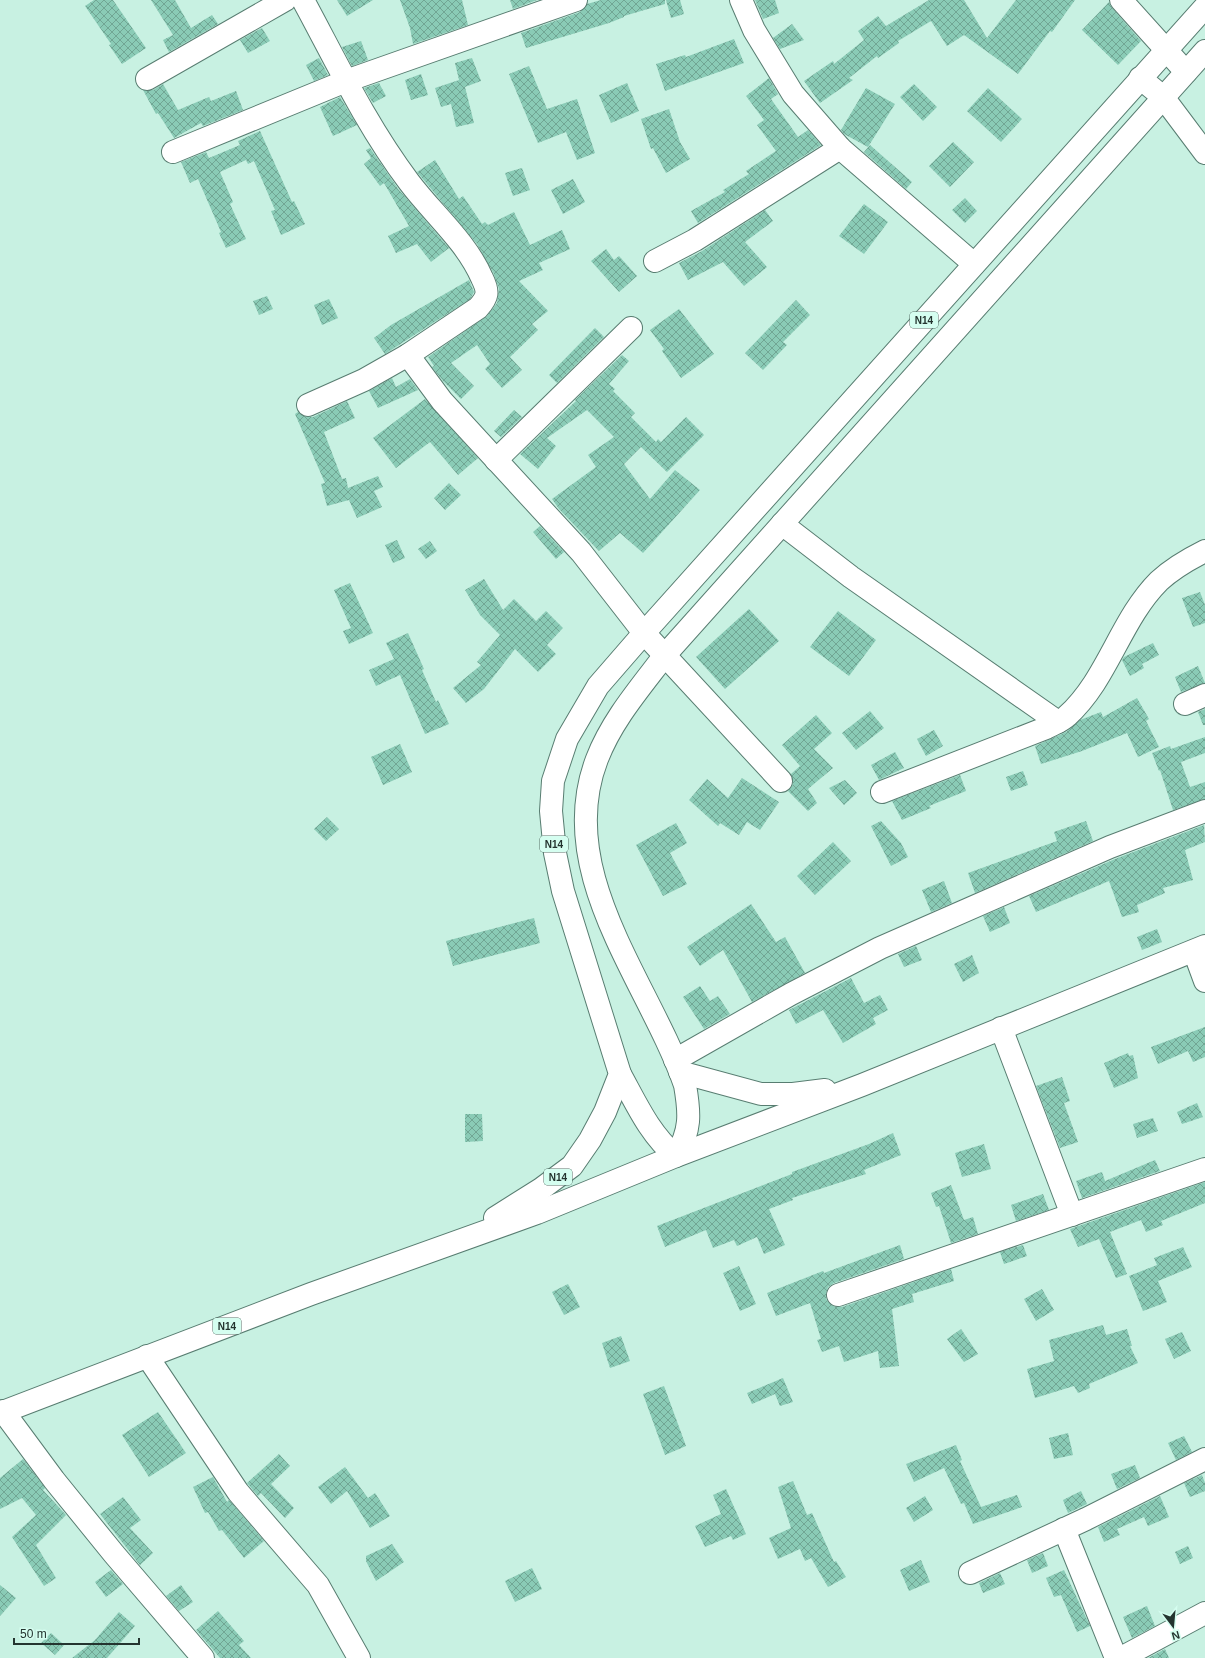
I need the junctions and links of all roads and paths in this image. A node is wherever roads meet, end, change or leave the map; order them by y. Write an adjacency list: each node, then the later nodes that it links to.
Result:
1 (285, 0): 11 (street)
2 (303, 0): 12 (street)
3 (576, 0): 12 (street)
4 (741, 0): 14 (street)
5 (1121, 0): 8 (street)
6 (1205, 7): 8 (street, N14)
7 (1205, 50): 9 (street, N14)
8 (1165, 51): 9 (street); 10 (street, N14)
9 (1186, 72): 13 (street, N14)
10 (1140, 78): 13 (street); 18 (street, N14)
11 (147, 79)
12 (346, 81): 15 (street); 20 (street)
13 (1163, 97): 16 (street); 23 (street, N14)
14 (840, 148): 17 (street); 18 (street)
15 (173, 152)
16 (1205, 153)
17 (655, 261)
18 (974, 264): 25 (street, N14)
19 (631, 328): 22 (street)
20 (408, 355): 21 (street); 22 (street)
21 (308, 405)
22 (496, 460): 25 (street)
23 (782, 524): 26 (street, N14); 29 (street)
24 (1205, 551): 29 (street)
25 (644, 633): 26 (street); 37 (street, N14)
26 (665, 655): 30 (street); 36 (street, N14)
27 (1205, 695): 28 (street)
28 (1185, 704)
29 (1058, 722): 31 (street)
30 (781, 781)
31 (882, 792)
32 (1205, 811): 36 (street)
33 (1199, 948): 34 (street); 35 (street)
34 (1205, 981)
35 (1000, 1028): 38 (street); 41 (street)
36 (677, 1066): 38 (street); 39 (street, N14)
37 (620, 1074): 39 (street); 42 (street, N14)
38 (862, 1085): 39 (street)
39 (676, 1156): 42 (street, N14)
40 (1205, 1169): 41 (street)
41 (1072, 1215): 43 (street)
42 (456, 1242): 44 (street, N14)
43 (838, 1295)
44 (147, 1356): 45 (street, N14); 51 (street)
45 (2, 1412): 50 (street)
46 (1205, 1459): 47 (street)
47 (1064, 1529): 48 (street); 52 (street)
48 (970, 1573)
49 (1205, 1613): 53 (street)
50 (203, 1658)
51 (360, 1658)
52 (1116, 1658)
53 (1121, 1658)

